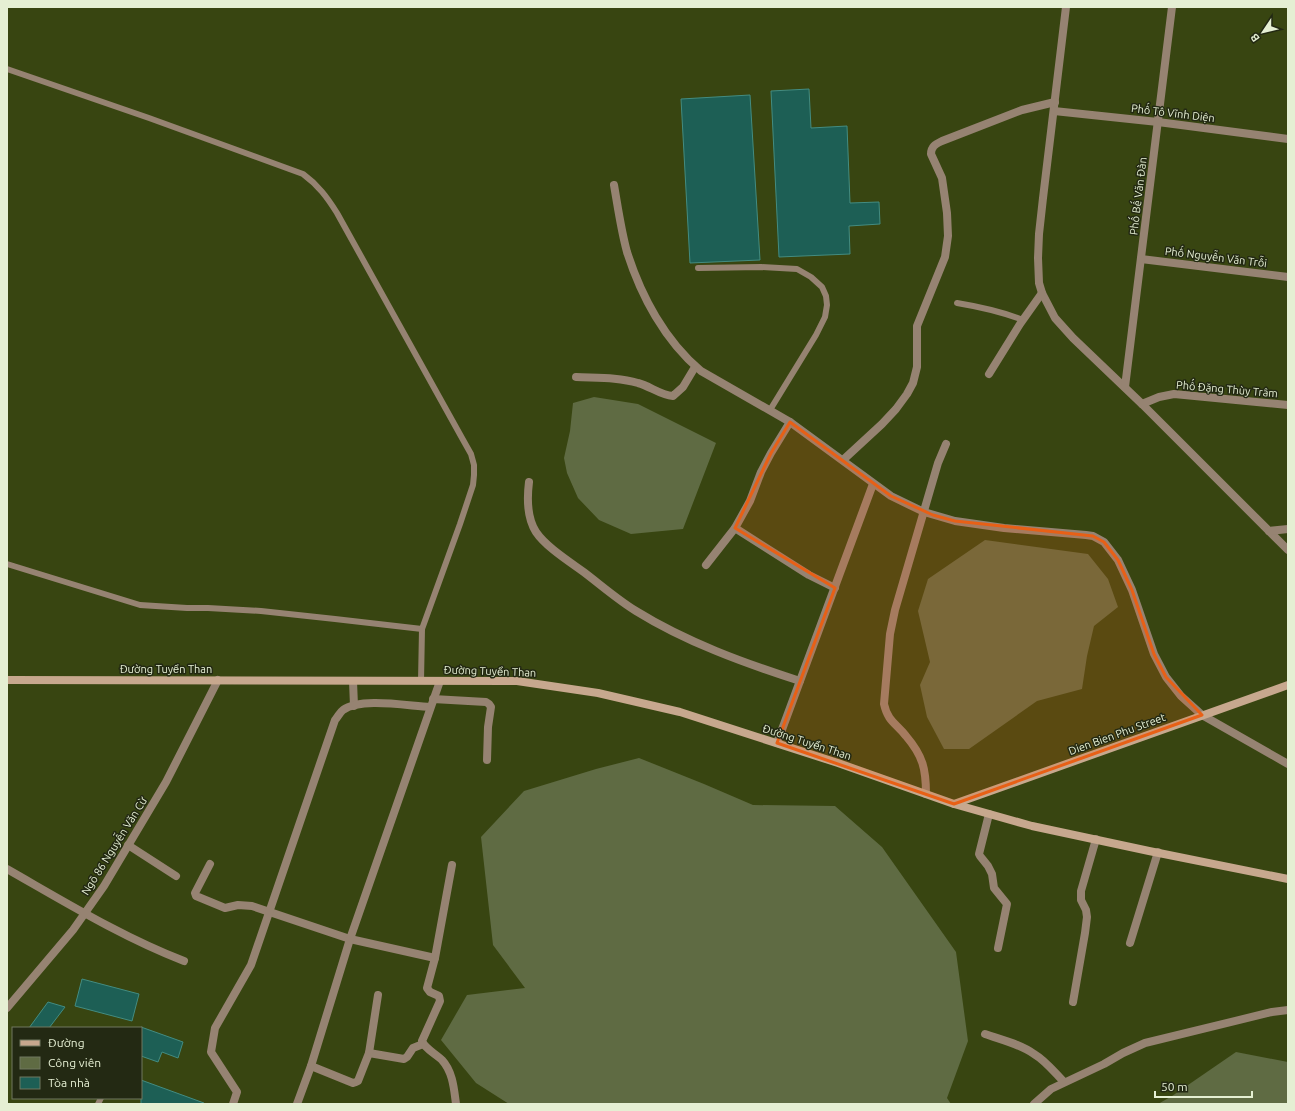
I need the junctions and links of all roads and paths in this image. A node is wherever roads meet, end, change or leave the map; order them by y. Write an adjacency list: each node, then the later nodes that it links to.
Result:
1 (1066, 7): 4 (street)
2 (1172, 7): 6 (street, Phố Bế Văn Đàn)
3 (7, 69): 35 (lane)
4 (1055, 102): 5 (street); 24 (street)
5 (1054, 111): 6 (street, Phố Tô Vĩnh Diện); 12 (street)
6 (1158, 122): 7 (street, Phố Tô Vĩnh Diện); 9 (street, Phố Bế Văn Đàn)
7 (1288, 139)
8 (614, 185): 15 (street)
9 (1141, 259): 11 (street, Phố Nguyễn Văn Trỗi); 18 (street, Phố Bế Văn Đàn)
10 (698, 268): 21 (lane)
11 (1288, 277)
12 (1042, 293): 14 (street); 18 (street)
13 (957, 304): 14 (lane)
14 (1023, 320): 16 (street)
15 (695, 367): 17 (street); 21 (street)
16 (989, 374)
17 (576, 377)
18 (1125, 387): 19 (street)
19 (1142, 404): 20 (street, Phố Đặng Thùy Trâm); 30 (street)
20 (1288, 405)
21 (770, 410): 22 (street)
22 (790, 422): 24 (street); 28 (street)
23 (946, 444): 27 (street)
24 (843, 460): 26 (street)
25 (529, 482): 41 (street)
26 (873, 484): 27 (street); 34 (street)
27 (924, 512): 46 (street); 50 (street)
28 (735, 528): 33 (street); 34 (street)
29 (1288, 529): 30 (street)
30 (1269, 531): 31 (street)
31 (1288, 550)
32 (7, 564): 35 (lane)
33 (706, 566)
34 (835, 588): 41 (street)
35 (422, 629): 39 (lane)
36 (7, 680): 37 (street, Đường Tuyển Than)
37 (218, 680): 38 (street, Đường Tuyển Than); 54 (street, Ngõ 86 Nguyễn Văn Cừ)
38 (353, 681): 39 (street, Đường Tuyển Than); 44 (street)
39 (421, 681): 40 (street, Đường Tuyển Than)
40 (440, 681): 43 (street); 47 (street, Đường Tuyển Than)
41 (800, 681): 47 (street)
42 (1288, 685): 46 (street, Dien Bien Phu Street)
43 (433, 699): 45 (street); 48 (street)
44 (354, 706): 45 (street); 61 (street)
45 (430, 707): 63 (street)
46 (1202, 715): 49 (street); 51 (street, Dien Bien Phu Street)
47 (777, 743): 50 (street, Đường Tuyển Than)
48 (487, 760)
49 (1288, 764)
50 (926, 794): 51 (street, Đường Tuyển Than)
51 (954, 804): 52 (street, Đường Tuyển Than)
52 (989, 814): 53 (street, Đường Tuyển Than); 65 (street)
53 (1096, 839): 55 (street, Đường Tuyển Than); 69 (street)
54 (128, 845): 59 (street); 62 (street, Ngõ 86 Nguyễn Văn Cừ)
55 (1158, 852): 60 (street, Đường Tuyển Than); 64 (street)
56 (210, 864): 61 (street)
57 (452, 865): 66 (street)
58 (7, 869): 62 (street)
59 (176, 876)
60 (1288, 879)
61 (269, 912): 63 (street); 77 (street)
62 (84, 914): 67 (street); 70 (street, Ngõ 86 Nguyễn Văn Cừ)
63 (350, 939): 66 (street); 75 (street)
64 (1130, 943)
65 (998, 948)
66 (435, 958): 73 (street)
67 (184, 961)
68 (378, 995): 74 (street)
69 (1073, 1002)
70 (7, 1008)
71 (1288, 1010): 76 (street)
72 (985, 1034): 76 (street)
73 (423, 1044): 74 (street); 79 (street)
74 (369, 1053): 75 (street)
75 (311, 1066): 78 (street)
76 (1064, 1082): 80 (street)
77 (233, 1104)
78 (297, 1104)
79 (456, 1104)
80 (1034, 1104)

